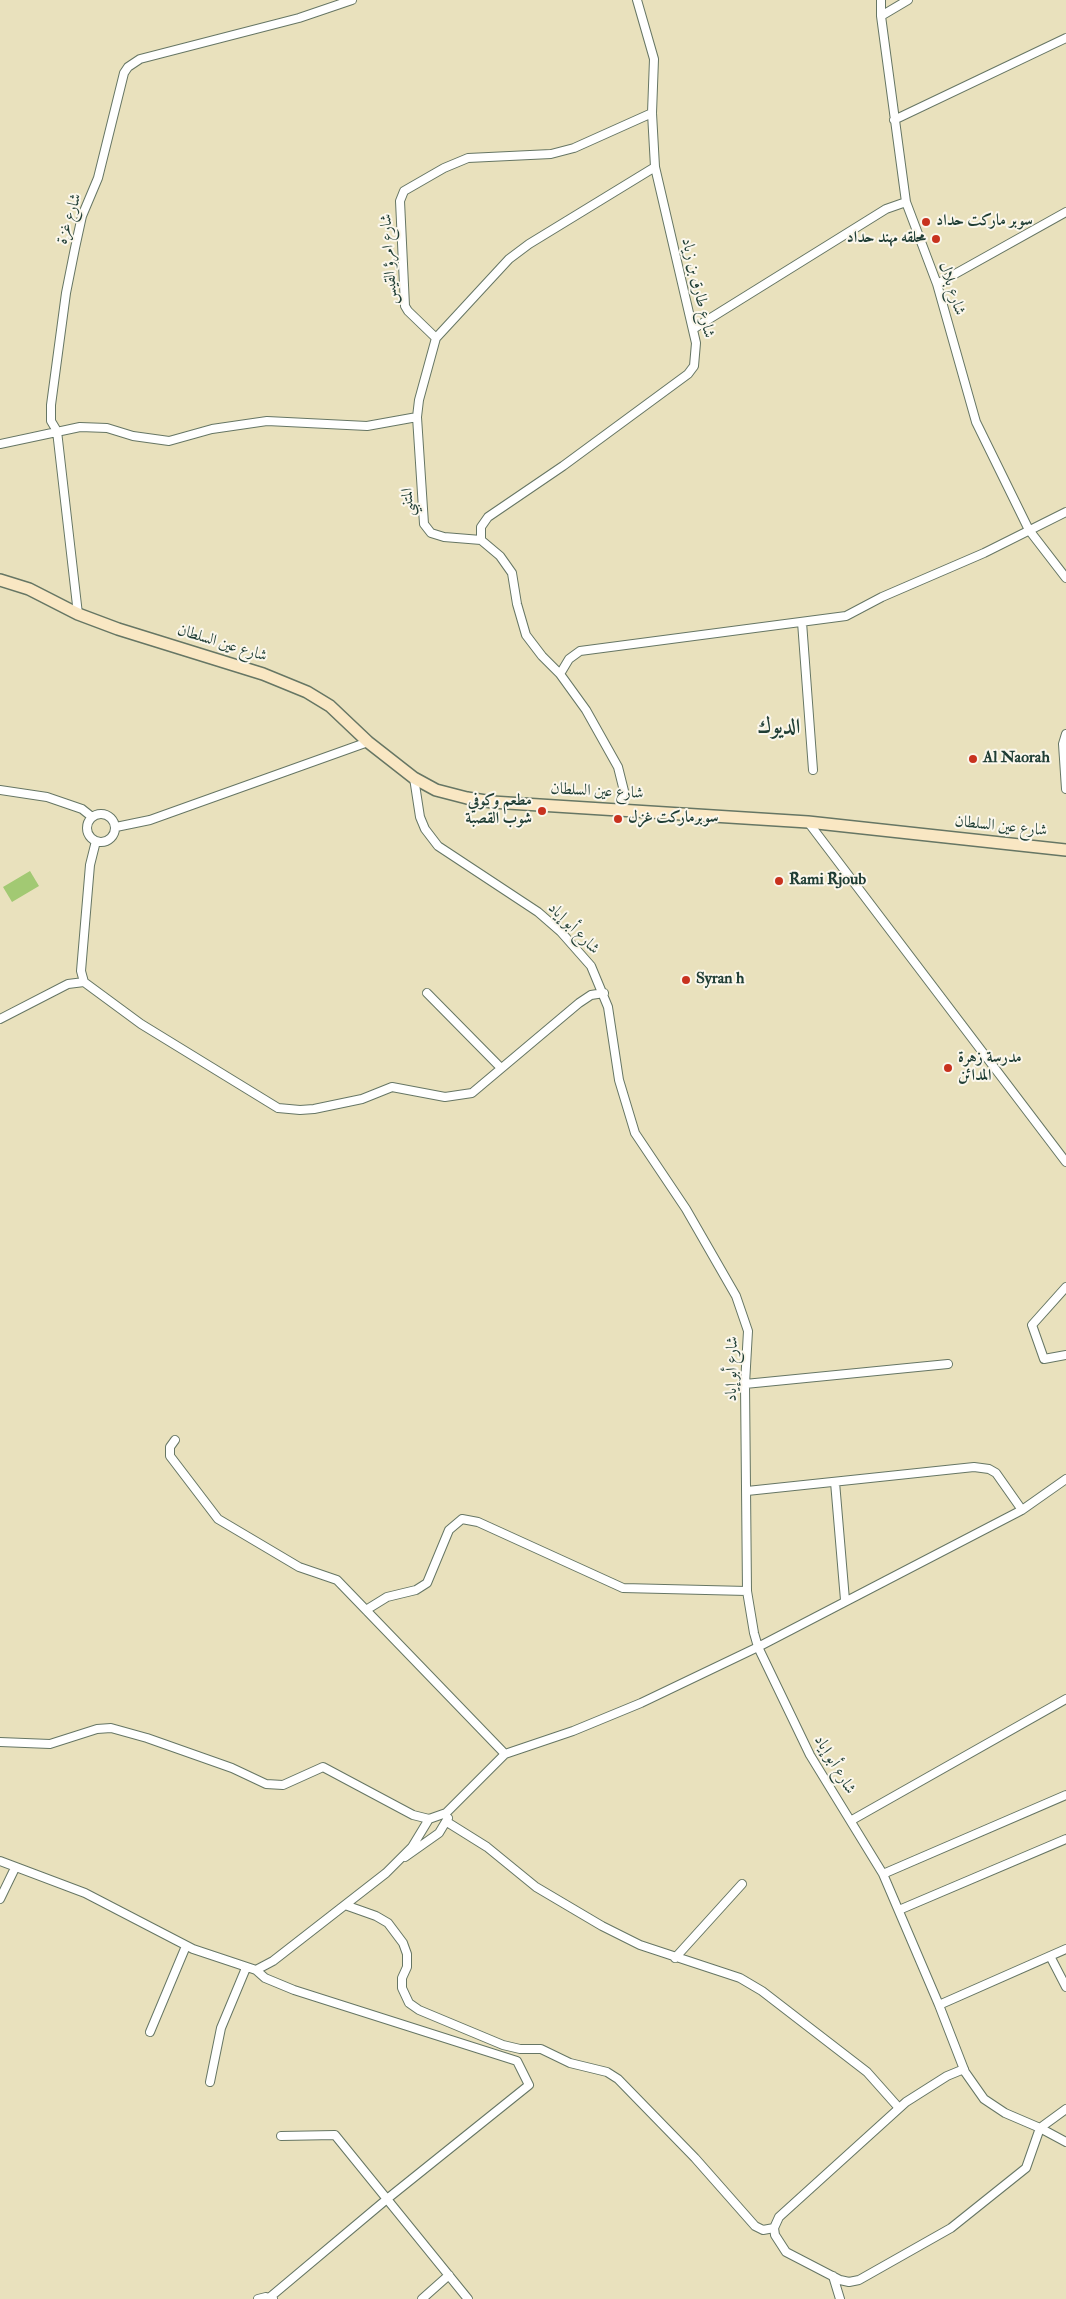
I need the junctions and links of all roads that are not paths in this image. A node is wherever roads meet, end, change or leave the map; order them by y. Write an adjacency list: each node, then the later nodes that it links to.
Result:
1 (352, 0): 16 (street, شارع غزة)
2 (636, 0): 7 (street, شارع طارق بن زياد)
3 (881, 0): 5 (street, شارع بلال)
4 (908, 0): 5 (street)
5 (881, 16): 8 (street, شارع بلال)
6 (1066, 38): 8 (street)
7 (652, 113): 9 (street, شارع طارق بن زياد); 14 (street, شارع امرؤ القيس)
8 (894, 120): 10 (street, شارع بلال)
9 (655, 167): 13 (street, شارع طارق بن زياد); 14 (street)
10 (906, 202): 12 (street, شارع بلال); 13 (street)
11 (1066, 212): 12 (street)
12 (937, 284): 19 (street, شارع بلال)
13 (693, 329): 20 (street, شارع طارق بن زياد)
14 (436, 338): 15 (street)
15 (417, 417): 16 (street); 20 (street, المتنبي)
16 (57, 431): 17 (street); 23 (street, شارع غزة)
17 (0, 444)
18 (1066, 512): 19 (street)
19 (1029, 530): 21 (street, شارع بلال); 24 (street)
20 (481, 540): 25 (street)
21 (1066, 578)
22 (0, 580): 23 (main road, شارع عين السلطان)
23 (78, 614): 27 (main road, شارع عين السلطان)
24 (802, 622): 25 (street); 28 (street)
25 (560, 674): 32 (street)
26 (1066, 734): 30 (street)
27 (368, 742): 29 (main road, شارع عين السلطان); 35 (street)
28 (813, 770)
29 (414, 778): 32 (main road, شارع عين السلطان); 40 (street, شارع أبو إياد)
30 (1066, 789)
31 (0, 790): 33 (street)
32 (618, 810): 34 (main road, شارع عين السلطان)
33 (92, 817): 35 (street); 36 (street)
34 (808, 822): 37 (main road, شارع عين السلطان); 43 (street)
35 (116, 827): 36 (street)
36 (96, 841): 38 (street)
37 (1066, 850)
38 (84, 982): 41 (street); 42 (street)
39 (427, 993): 42 (street)
40 (604, 994): 42 (street); 47 (street, شارع أبو إياد)
41 (0, 1019)
42 (501, 1068)
43 (1066, 1162)
44 (1066, 1287): 45 (street)
45 (1066, 1355)
46 (948, 1364): 47 (street)
47 (745, 1384): 51 (street, شارع أبو إياد)
48 (174, 1440): 55 (street)
49 (1066, 1479): 52 (street)
50 (835, 1482): 51 (street); 52 (street); 54 (street)
51 (747, 1491): 53 (street, شارع أبو إياد)
52 (1022, 1510): 54 (street)
53 (747, 1591): 55 (street); 56 (street, شارع أبو إياد)
54 (845, 1600): 56 (street)
55 (366, 1610): 59 (street)
56 (758, 1647): 59 (street); 63 (street, شارع أبو إياد)
57 (1066, 1699): 63 (street)
58 (0, 1742): 62 (street)
59 (505, 1754): 61 (street)
60 (1066, 1795): 69 (street)
61 (451, 1809): 62 (street); 64 (street)
62 (429, 1819): 66 (street)
63 (852, 1820): 69 (street, شارع أبو إياد)
64 (447, 1822): 66 (street); 77 (street)
65 (1066, 1839): 73 (street)
66 (399, 1860): 72 (street)
67 (0, 1861): 68 (street)
68 (15, 1868): 71 (street); 74 (street)
69 (883, 1874): 73 (street, شارع أبو إياد)
70 (742, 1884): 77 (street)
71 (0, 1899)
72 (345, 1905): 79 (street); 91 (street)
73 (899, 1910): 81 (street, شارع أبو إياد)
74 (186, 1946): 78 (street); 82 (street)
75 (1066, 1948): 76 (street)
76 (1050, 1956): 80 (street); 81 (street)
77 (675, 1958): 85 (street)
78 (246, 1968): 79 (street); 84 (street)
79 (256, 1970): 90 (street)
80 (1066, 1987)
81 (939, 2005): 83 (street, شارع أبو إياد)
82 (150, 2032)
83 (964, 2069): 85 (street); 87 (street, شارع أبو إياد)
84 (210, 2082)
85 (899, 2108): 91 (street)
86 (1066, 2109): 87 (street)
87 (1040, 2128): 89 (street, شارع أبو إياد); 93 (street)
88 (281, 2136): 90 (street)
89 (1066, 2142)
90 (387, 2199): 92 (street); 94 (street)
91 (774, 2228): 93 (street)
92 (449, 2274): 96 (street); 97 (street)
93 (833, 2276): 98 (street)
94 (271, 2298): 95 (street)
95 (258, 2299)
96 (422, 2299)
97 (468, 2299)
98 (840, 2299)

